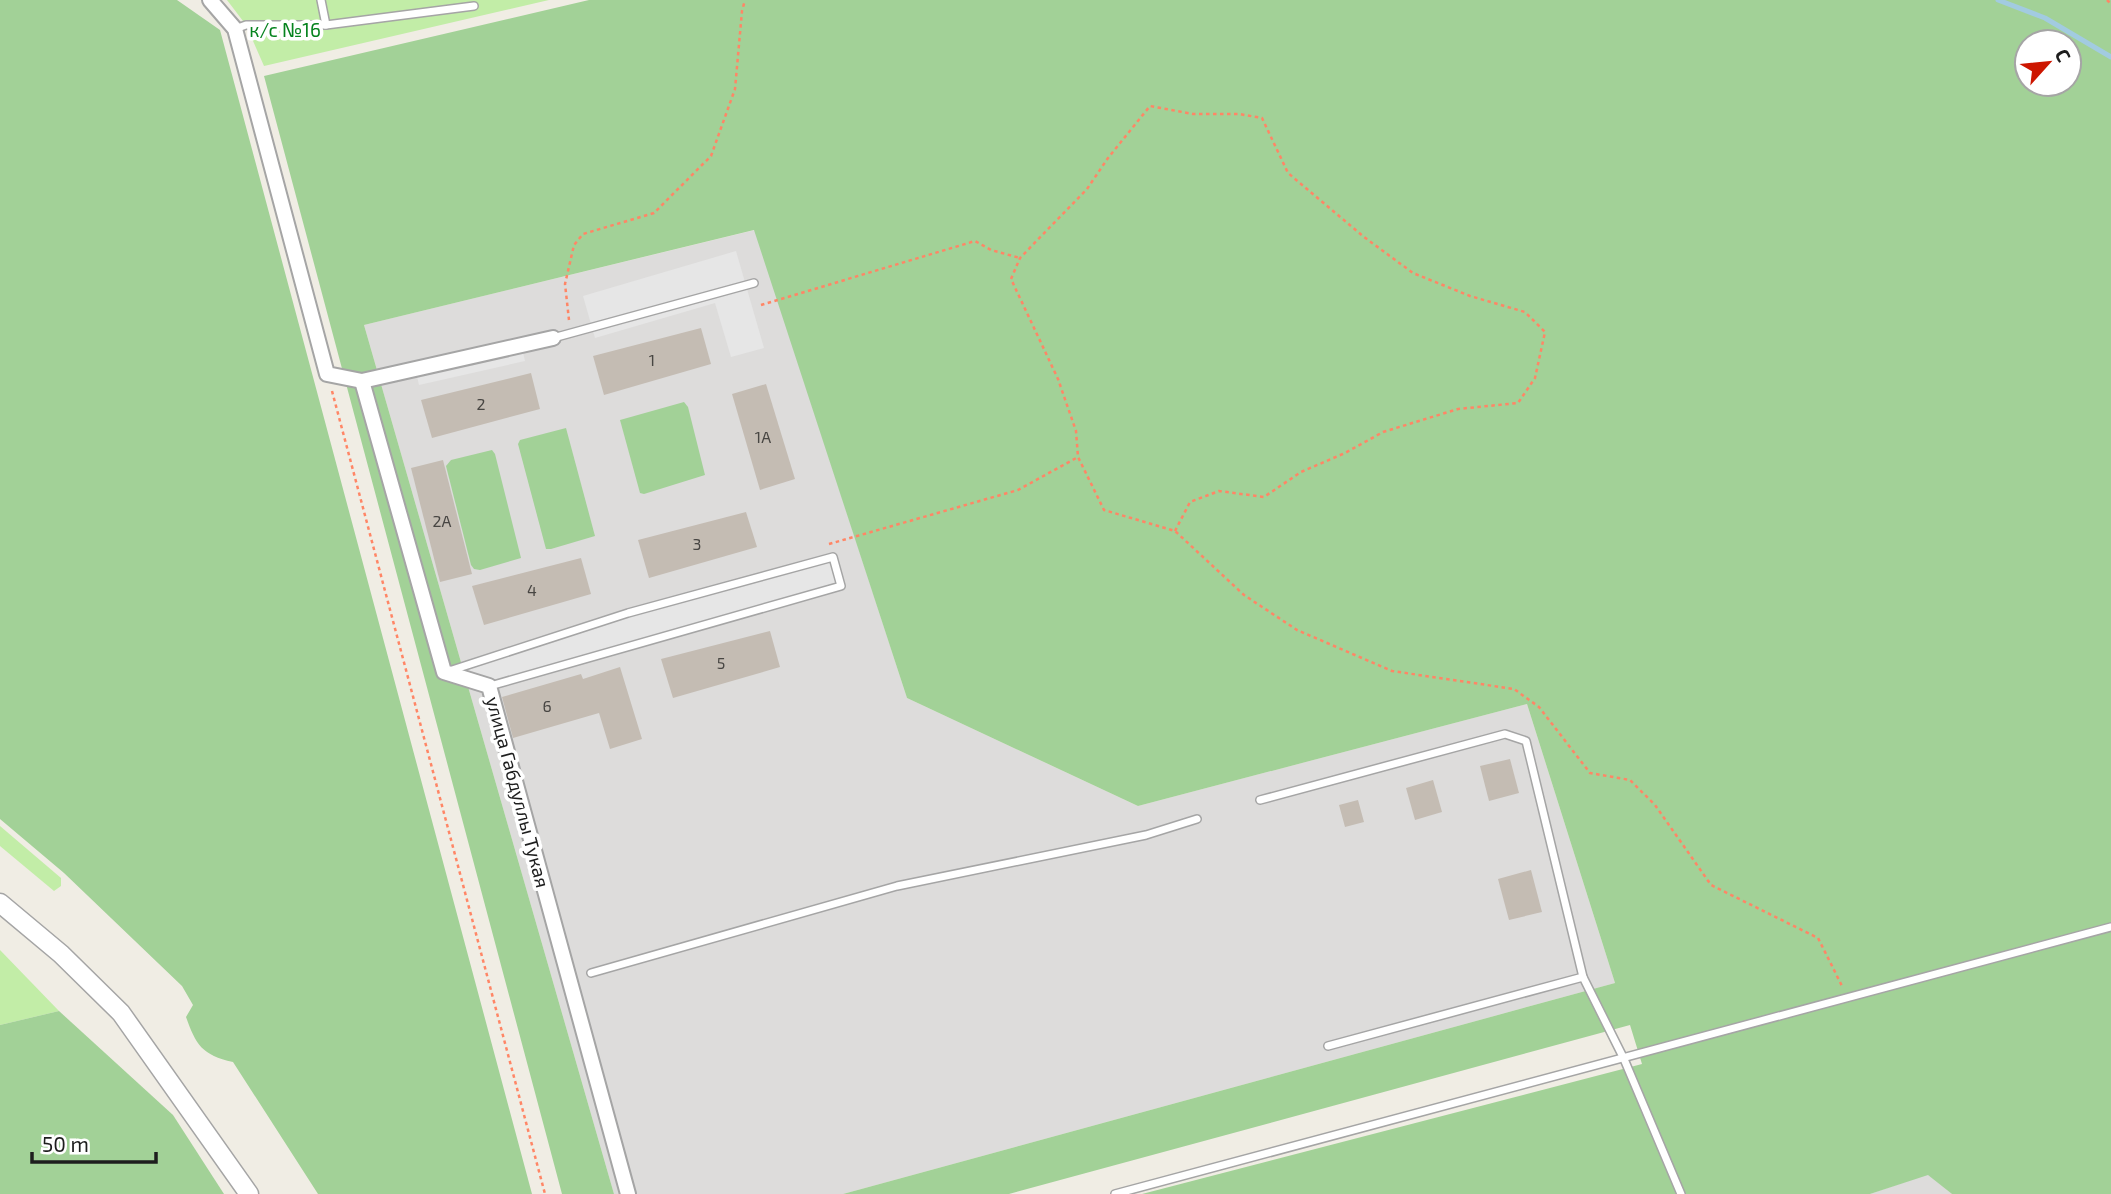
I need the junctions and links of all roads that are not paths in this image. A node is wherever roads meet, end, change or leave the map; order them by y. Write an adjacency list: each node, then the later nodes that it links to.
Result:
1 (210, 0): 5 (street)
2 (321, 0): 4 (lane)
3 (474, 6): 4 (lane)
4 (326, 25): 5 (lane)
5 (235, 29): 8 (street)
6 (754, 283): 7 (lane)
7 (553, 338): 8 (street)
8 (362, 381): 9 (street)
9 (444, 673): 10 (street, улица Габдуллы Тукая); 10 (lane)
10 (489, 686): 20 (street, улица Габдуллы Тукая)
11 (1260, 800): 16 (lane)
12 (1197, 818): 15 (lane)
13 (0, 903): 19 (street)
14 (2111, 927): 18 (lane)
15 (591, 973)
16 (1583, 977): 17 (lane); 18 (lane)
17 (1328, 1046)
18 (1624, 1059): 21 (lane); 22 (lane)
19 (249, 1194)
20 (628, 1194)
21 (1115, 1194)
22 (1681, 1194)

